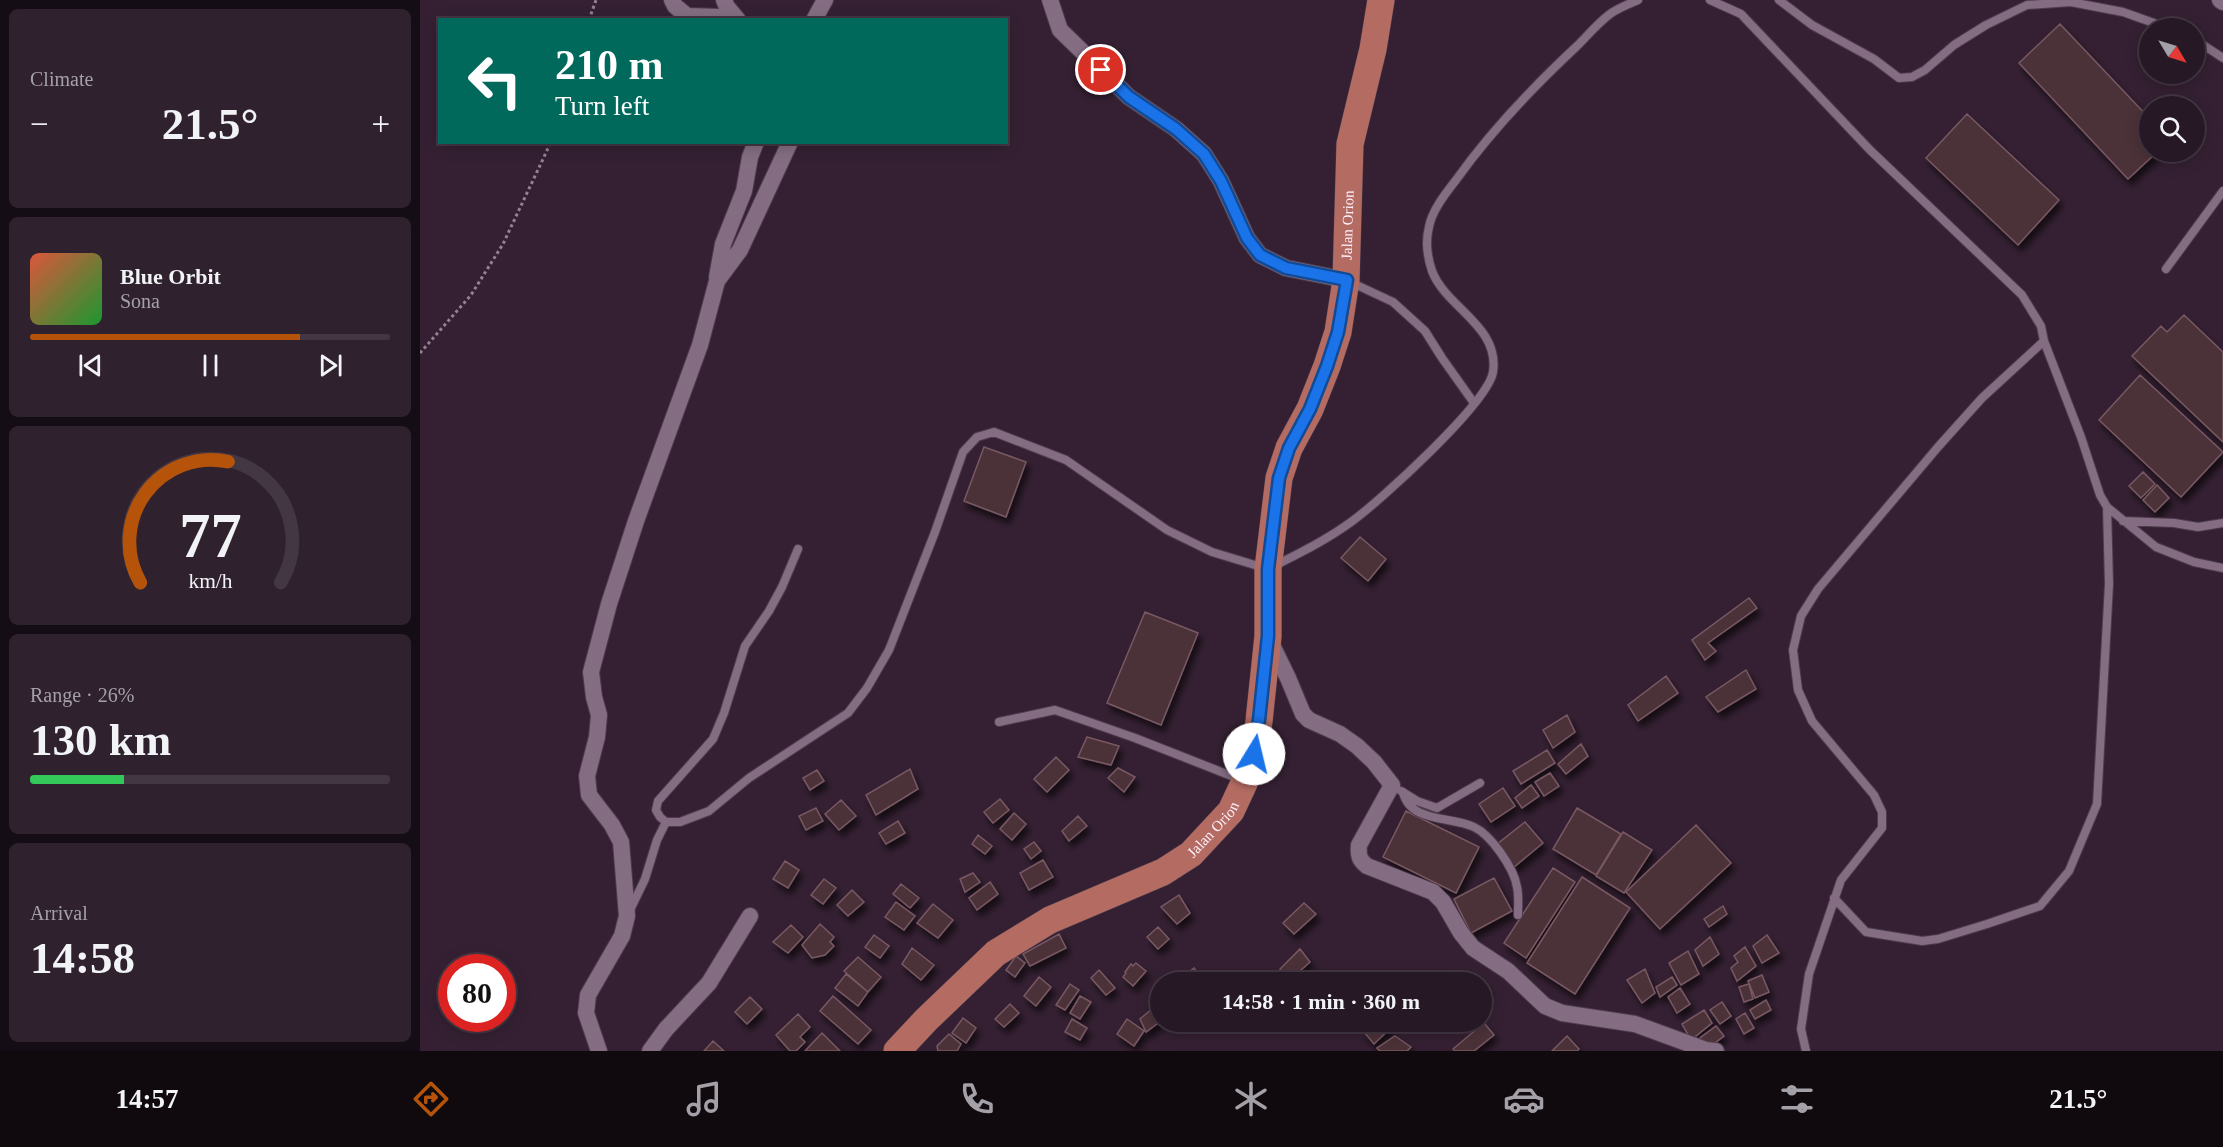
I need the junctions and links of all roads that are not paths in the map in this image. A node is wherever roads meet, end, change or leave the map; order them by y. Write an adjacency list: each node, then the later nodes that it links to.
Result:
1 (672, 0): 9 (street)
2 (724, 0): 11 (street)
3 (825, 0): 12 (street)
4 (1050, 0): 20 (street)
5 (1381, 0): 20 (highway, Jalan Orion)
6 (1638, 0): 23 (lane)
7 (1710, 0): 22 (lane)
8 (1779, 0): 13 (lane)
9 (690, 18): 10 (street)
10 (723, 18)
11 (736, 18)
12 (815, 18)
13 (2140, 18)
14 (2205, 46): 15 (lane)
15 (2223, 58)
16 (789, 144): 21 (street)
17 (752, 147): 21 (street)
18 (2223, 191): 19 (lane)
19 (2166, 269)
20 (1347, 280): 23 (lane); 29 (highway, Jalan Orion)
21 (717, 281): 38 (street)
22 (2044, 341): 24 (lane); 36 (lane)
23 (1474, 403): 29 (lane)
24 (2107, 507): 25 (lane); 36 (lane)
25 (2123, 521): 26 (lane); 28 (lane)
26 (2223, 523)
27 (798, 549): 35 (lane)
28 (2223, 568)
29 (1268, 569): 30 (highway, Jalan Orion); 35 (lane)
30 (1268, 636): 32 (highway, Jalan Orion); 34 (street)
31 (999, 722): 32 (lane)
32 (1245, 781): 42 (highway, Jalan Orion)
33 (1480, 783): 34 (lane)
34 (1397, 788): 37 (lane); 43 (street)
35 (666, 822): 38 (lane)
36 (1833, 898): 44 (lane)
37 (1518, 915)
38 (627, 916): 40 (street)
39 (750, 916): 41 (street)
40 (599, 1051)
41 (650, 1051)
42 (897, 1051)
43 (1716, 1051)
44 (1806, 1051)

